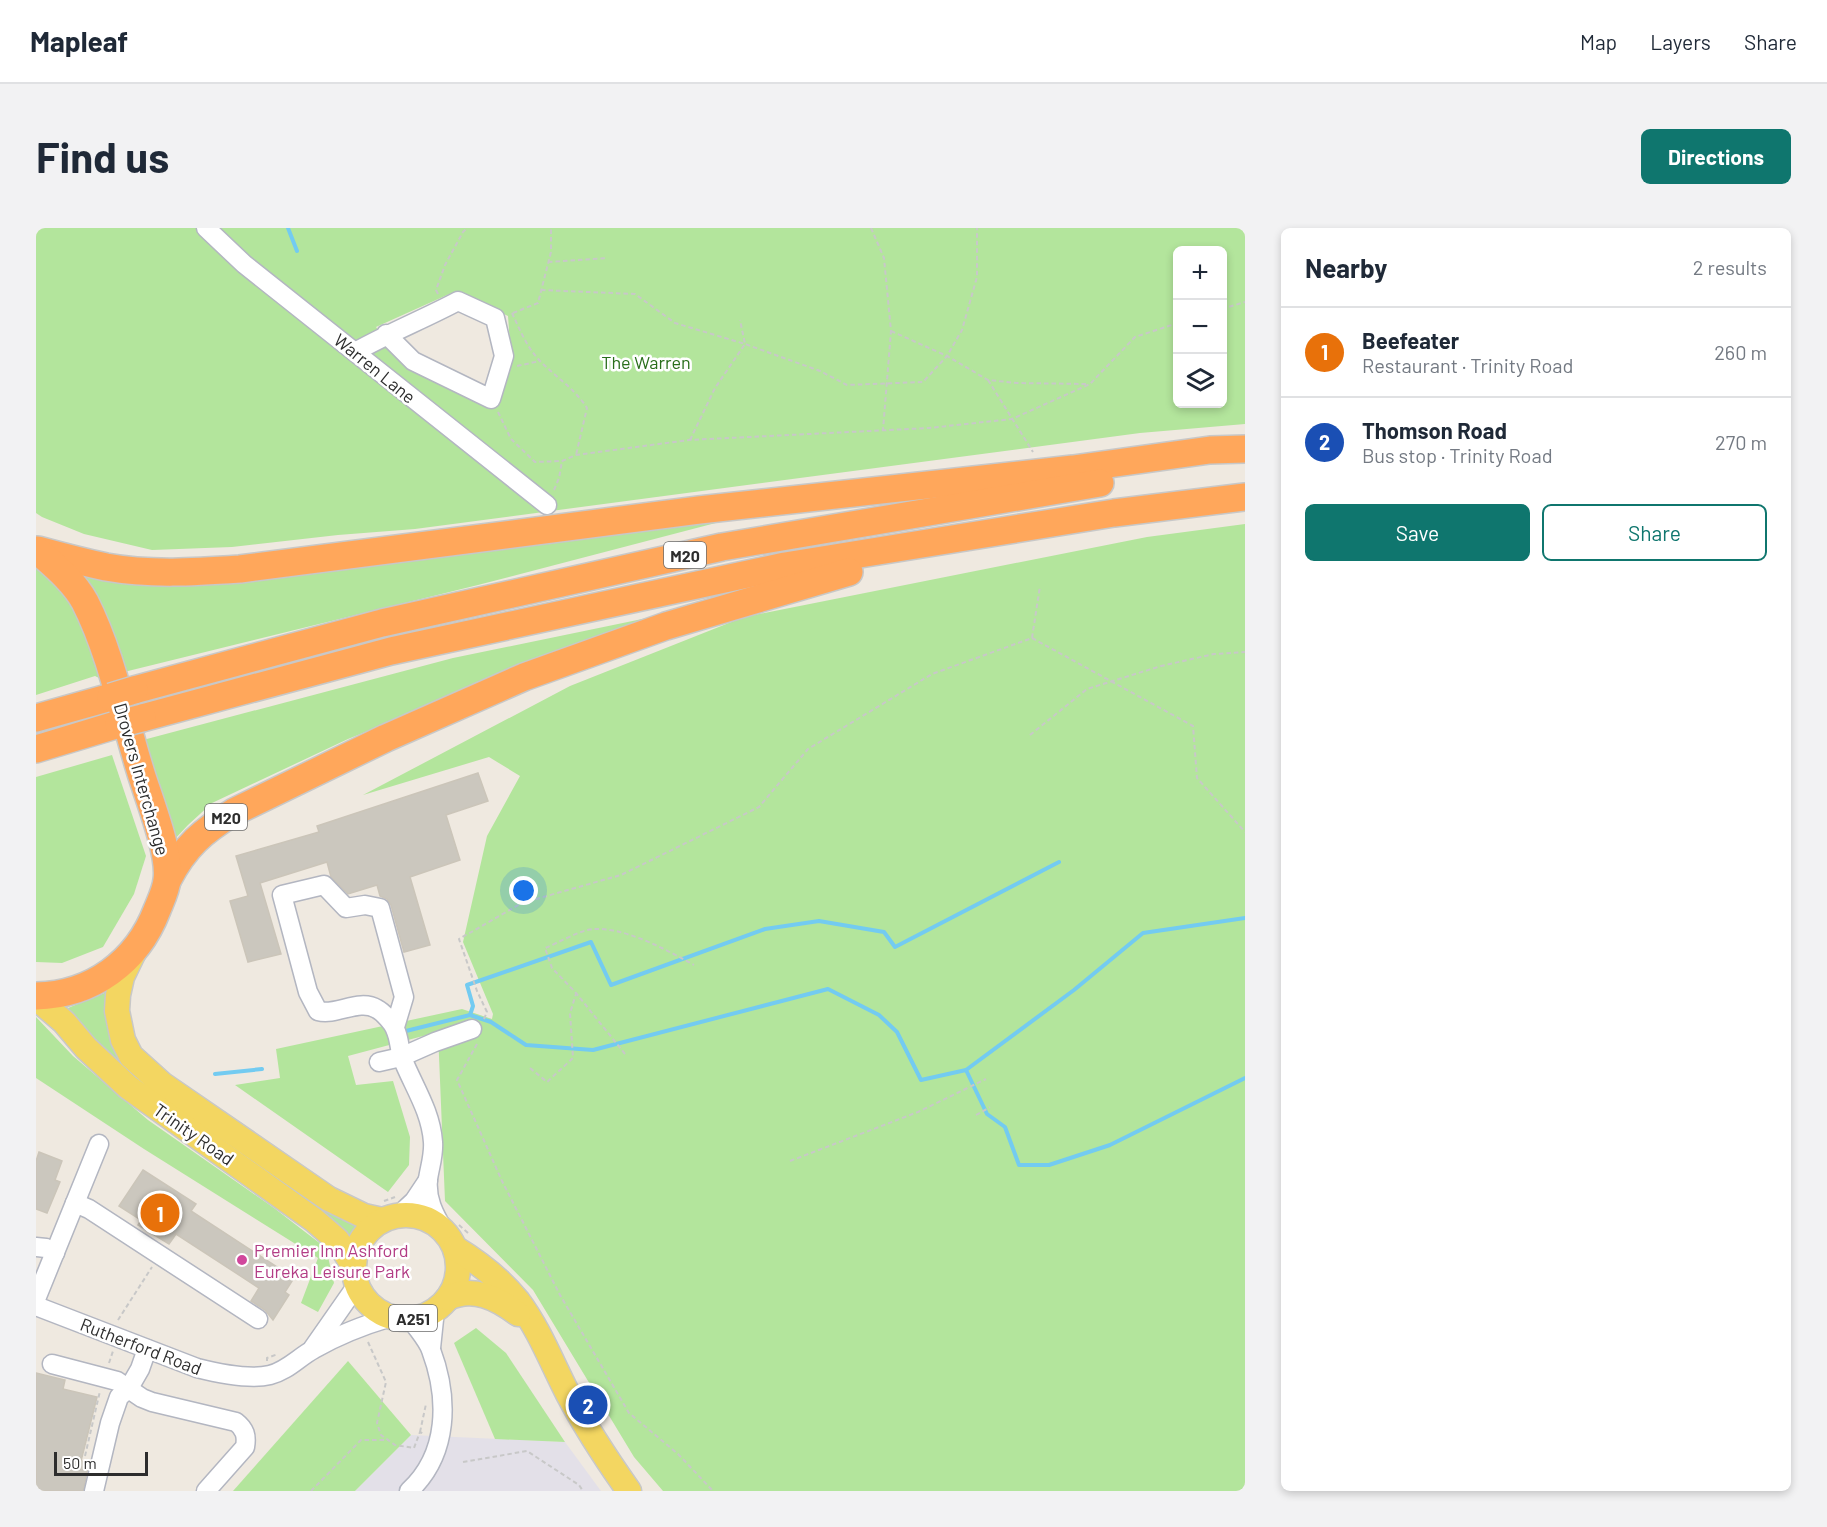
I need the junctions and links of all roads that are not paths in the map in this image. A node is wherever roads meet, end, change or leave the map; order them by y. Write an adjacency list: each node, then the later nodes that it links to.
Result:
1 (206, 228): 3 (street, Warren Lane)
2 (386, 334): 2 (street); 3 (street)
3 (356, 352): 7 (street, Warren Lane)
4 (1245, 449): 9 (highway)
5 (1245, 459): 10 (highway, M20)
6 (1245, 497): 8 (highway, M20)
7 (547, 505)
8 (976, 537): 11 (highway, M20); 12 (highway, M20)
9 (37, 550): 12 (highway, Drovers Interchange)
10 (36, 718)
11 (36, 749)
12 (168, 879): 13 (highway, Drovers Interchange)
13 (134, 952): 14 (highway, Drovers Interchange); 21 (main road, Trinity Road / A251)
14 (36, 997): 24 (main road, Trinity Road / A251)
15 (477, 1033): 16 (street)
16 (399, 1042): 16 (street); 17 (street); 19 (street)
17 (379, 1062)
18 (99, 1144): 20 (street)
19 (428, 1180): 21 (street); 22 (street)
20 (75, 1203): 23 (street); 29 (street)
21 (391, 1217): 22 (main road, Trinity Road / A251); 24 (main road)
22 (449, 1240): 26 (main road, A251); 30 (main road, Trinity Road / A251)
23 (44, 1246): 25 (street)
24 (355, 1275): 28 (main road, Trinity Road / A251); 33 (street)
25 (36, 1299)
26 (442, 1304): 28 (main road, Trinity Road / A251); 30 (main road, Trinity Road / A251); 31 (street)
27 (36, 1306): 32 (street, Rutherford Road)
28 (401, 1318): 31 (street); 33 (street)
29 (258, 1319)
30 (534, 1327): 39 (main road, Trinity Road / A251)
31 (431, 1348): 38 (street)
32 (147, 1349): 33 (street, Rutherford Road); 35 (street)
33 (305, 1354)
34 (52, 1364): 35 (street)
35 (129, 1388): 36 (street); 37 (street)
36 (94, 1491)
37 (206, 1491)
38 (409, 1491)
39 (629, 1491)

